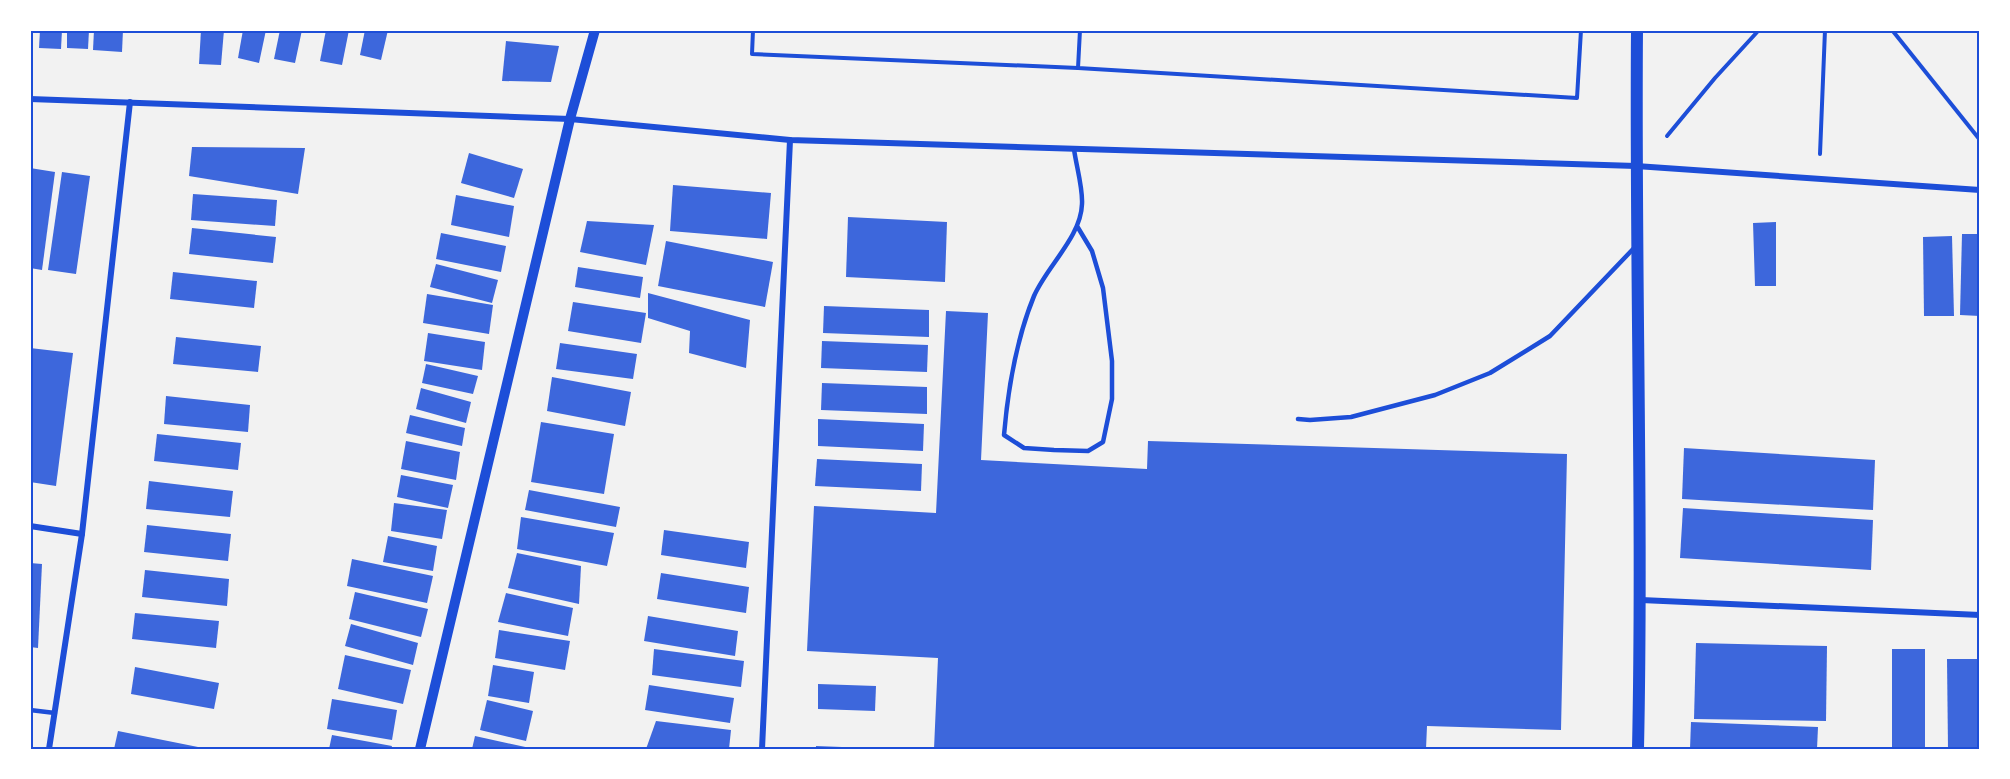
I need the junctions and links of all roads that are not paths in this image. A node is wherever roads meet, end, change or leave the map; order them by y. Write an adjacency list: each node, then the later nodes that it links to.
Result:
1 (594, 30): 5 (street)
2 (1637, 30): 8 (main road)
3 (30, 99): 4 (street)
4 (130, 102): 5 (street); 14 (street)
5 (570, 119): 6 (street); 20 (street)
6 (790, 140): 7 (street); 21 (street)
7 (1074, 149): 8 (street); 10 (lane)
8 (1636, 166): 9 (street); 11 (main road)
9 (1980, 190)
10 (1077, 226): 10 (lane)
11 (1639, 243): 12 (lane); 15 (main road)
12 (1298, 419)
13 (30, 526): 14 (street)
14 (82, 534): 18 (street)
15 (1641, 600): 16 (street); 22 (main road)
16 (1980, 615)
17 (30, 710): 18 (lane)
18 (55, 713): 19 (street)
19 (49, 749)
20 (420, 749)
21 (762, 749)
22 (1638, 749)

